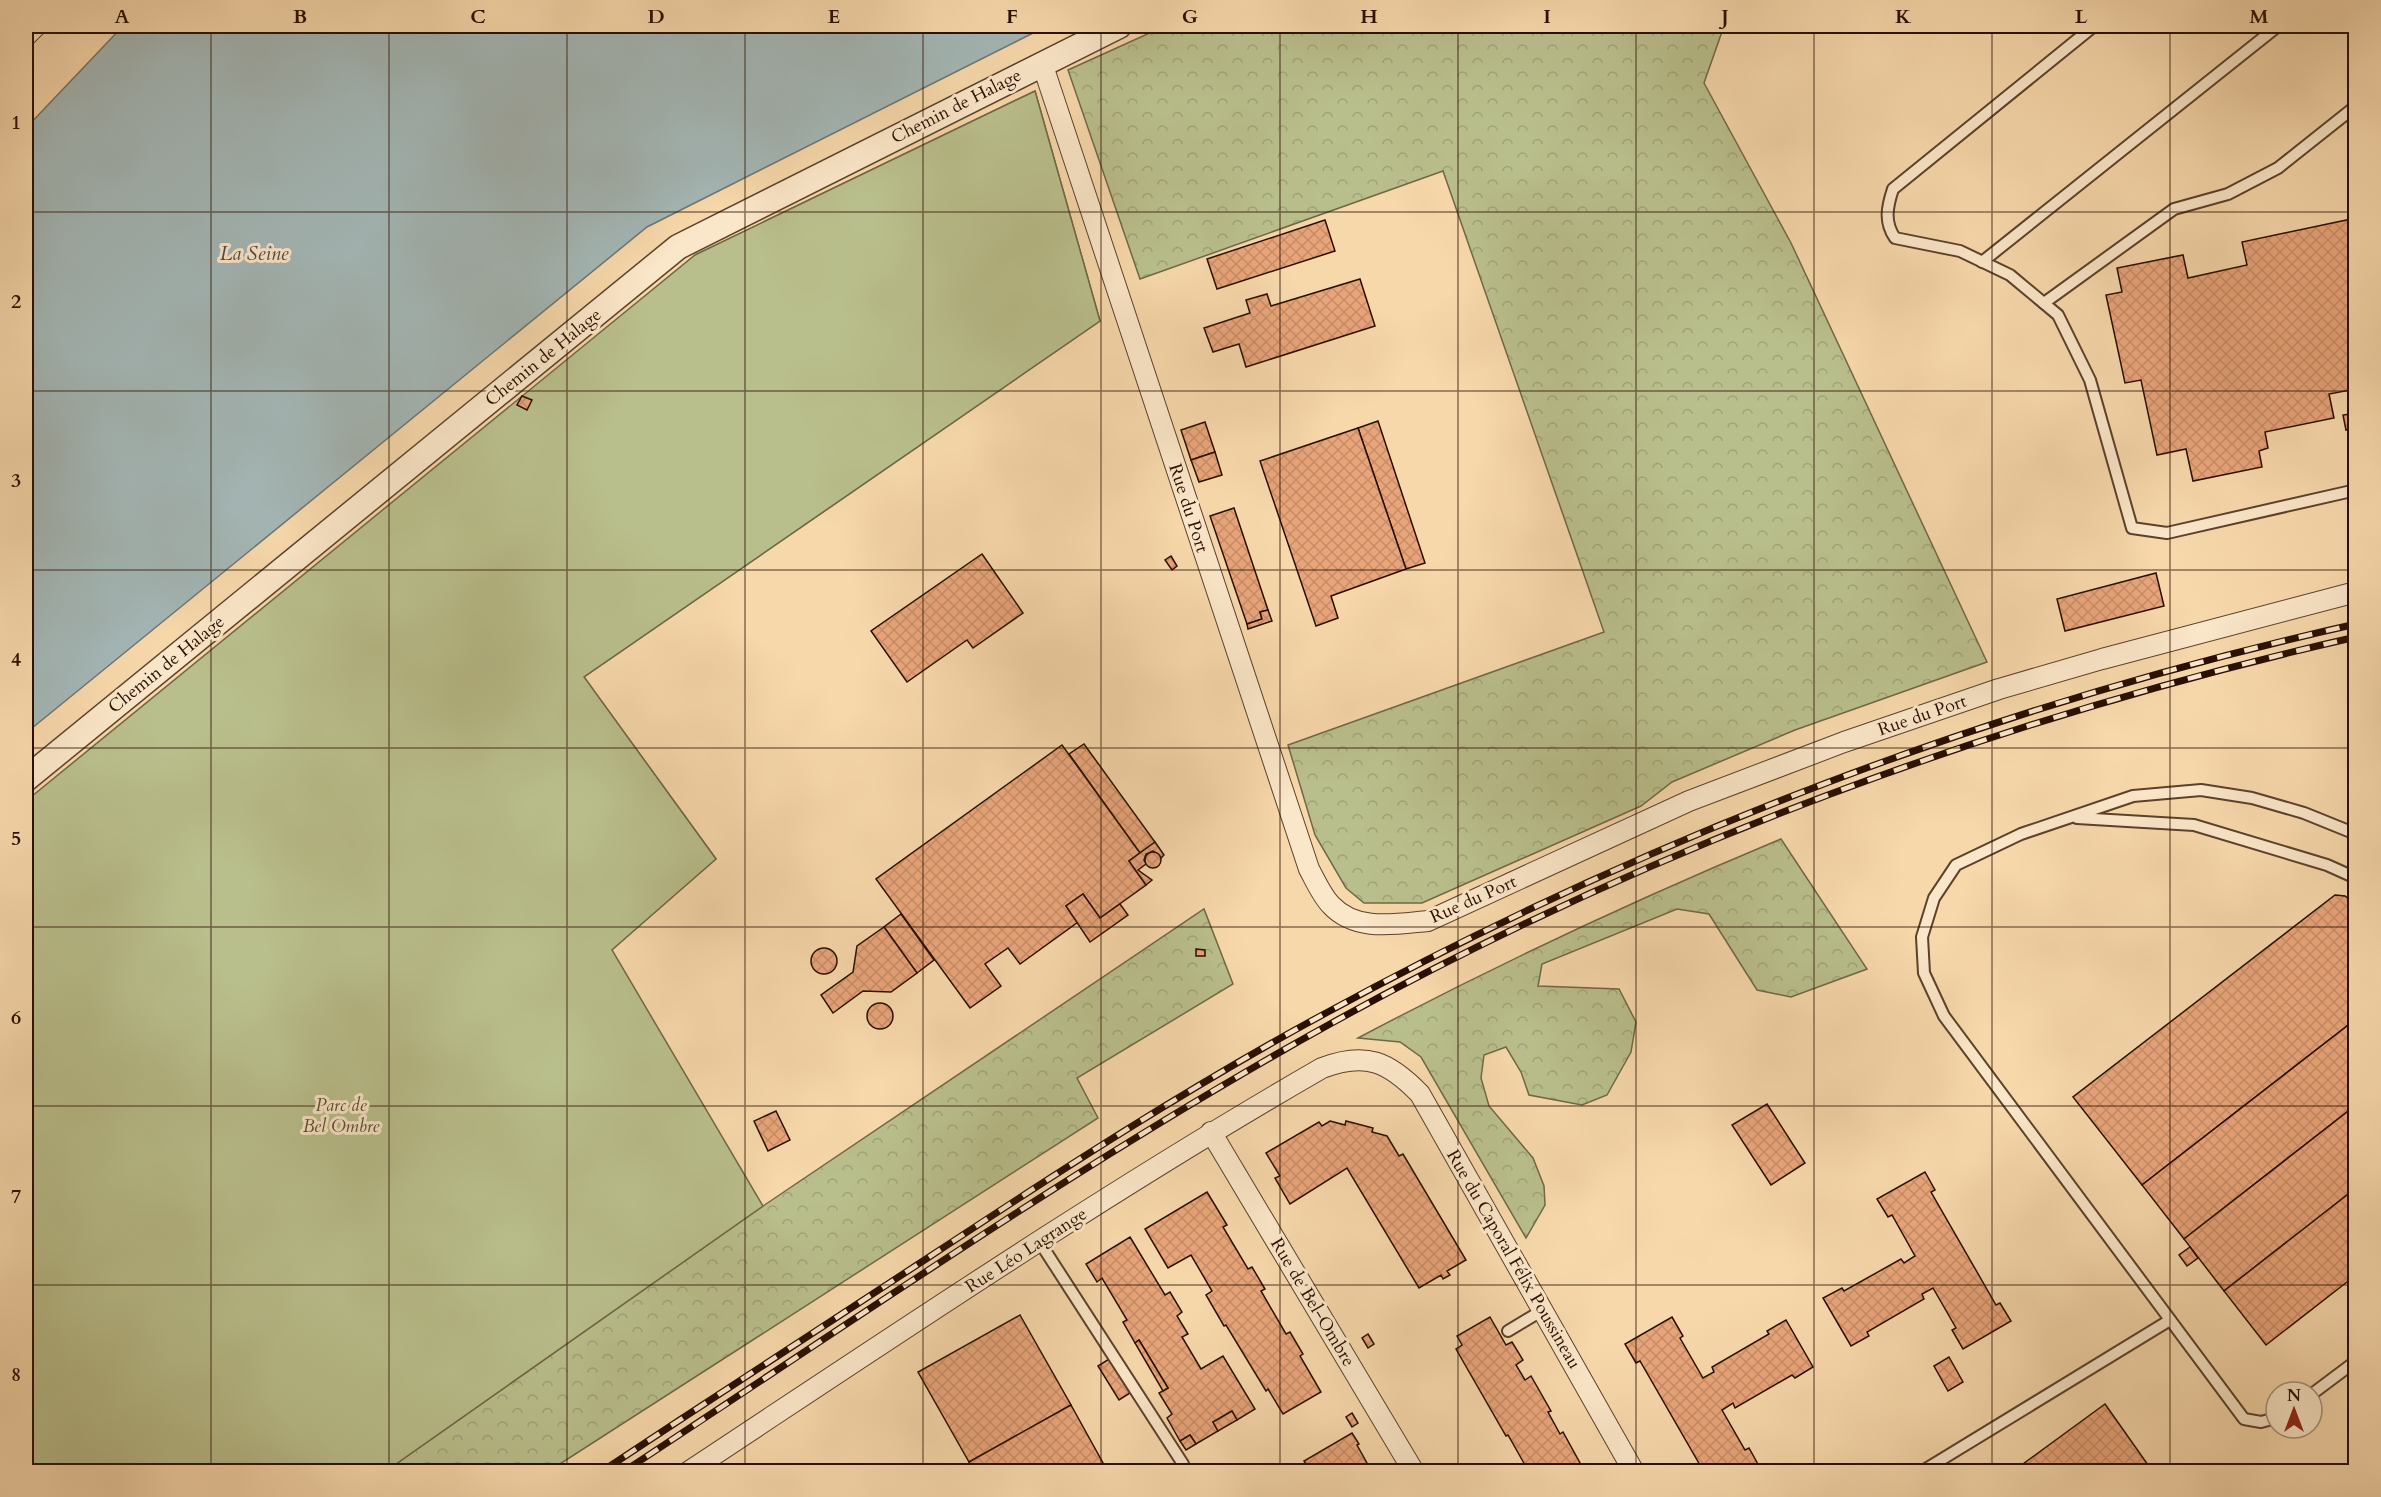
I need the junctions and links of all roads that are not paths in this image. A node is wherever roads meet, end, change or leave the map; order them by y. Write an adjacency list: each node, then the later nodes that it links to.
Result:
1 (36, 26): 5 (street)
2 (1119, 26): 6 (street, Chemin de Halage)
3 (2094, 26): 8 (lane)
4 (2278, 26): 8 (lane)
5 (26, 36)
6 (1042, 63): 11 (street, Rue du Port); 12 (street, Chemin de Halage)
7 (2355, 106): 9 (lane)
8 (1982, 262): 9 (lane)
9 (2044, 303): 10 (lane)
10 (2355, 490)
11 (2355, 592)
12 (26, 779)
13 (2071, 817): 14 (lane); 15 (lane); 20 (lane)
14 (2355, 834)
15 (2355, 878)
16 (1377, 1063): 17 (street, Rue Léo Lagrange); 19 (street, Rue du Caporal Félix Poussineau)
17 (1211, 1132): 18 (street, Rue Léo Lagrange); 27 (street, Rue de Bel-Ombre)
18 (1039, 1241): 25 (lane); 26 (street, Rue Léo Lagrange)
19 (1543, 1310): 21 (lane); 28 (street, Rue du Caporal Félix Poussineau)
20 (2170, 1320): 24 (lane); 29 (lane)
21 (1508, 1331)
22 (2355, 1361): 23 (lane)
23 (2324, 1385)
24 (2264, 1421)
25 (1184, 1464)
26 (688, 1472)
27 (1414, 1472)
28 (1634, 1472)
29 (1921, 1472)

